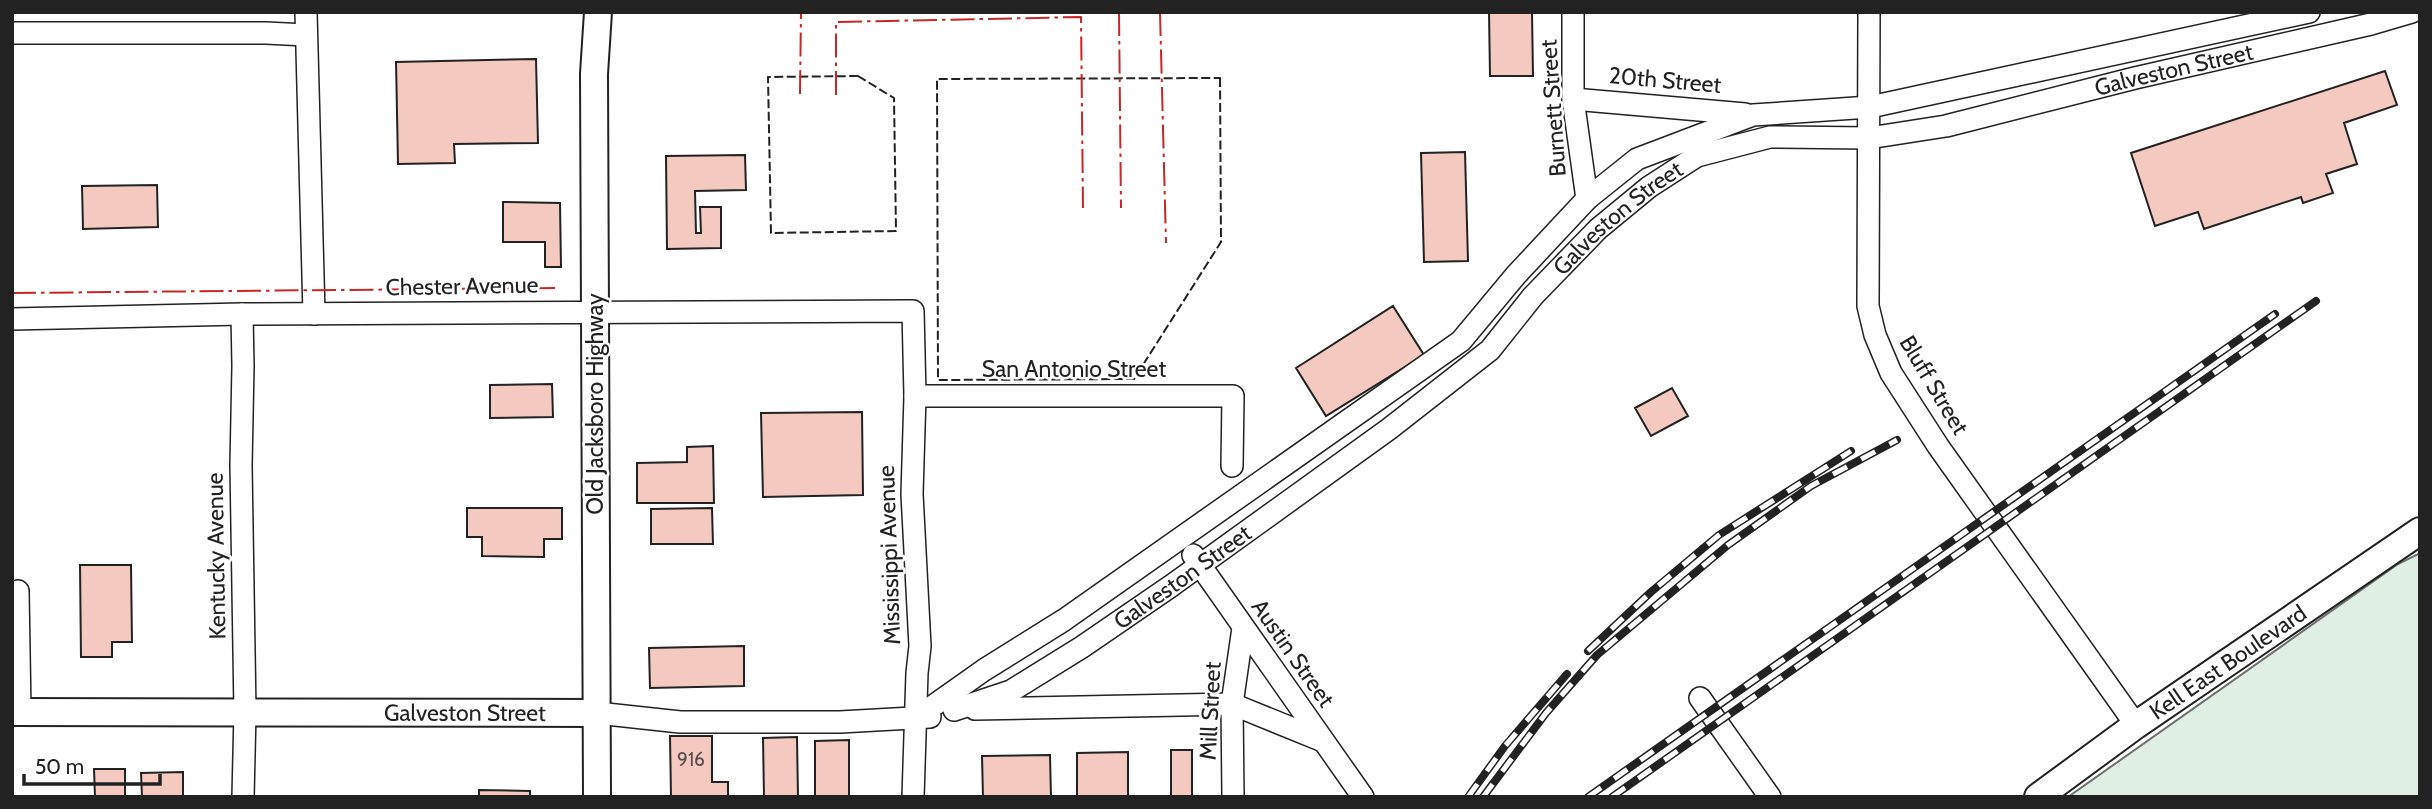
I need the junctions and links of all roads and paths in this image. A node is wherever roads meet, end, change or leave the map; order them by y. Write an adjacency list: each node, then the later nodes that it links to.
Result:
1 (306, 12): 8 (street)
2 (598, 12): 15 (main road, Old Jacksboro Highway)
3 (1573, 12): 9 (street, Burnett Street)
4 (1870, 12): 10 (street, Bluff Street)
5 (2309, 12): 10 (street, Galveston Street)
6 (2412, 12): 12 (street, Galveston Street)
7 (12, 33): 8 (street)
8 (306, 35): 17 (street)
9 (1573, 99): 11 (street, 20th Street); 13 (street, Burnett Street)
10 (1870, 107): 11 (street, Galveston Street); 12 (street, Bluff Street)
11 (1752, 114): 13 (street, Galveston Street)
12 (1869, 138): 23 (street, Galveston Street); 33 (street, Bluff Street)
13 (1587, 199): 22 (street, Galveston Street)
14 (913, 311): 15 (street, Chester Avenue); 19 (street, Mississippi Avenue)
15 (595, 312): 17 (street, Chester Avenue); 31 (main road, Old Jacksboro Highway)
16 (242, 314): 17 (street, Chester Avenue); 18 (street, Chester Avenue); 30 (street, Kentucky Avenue)
17 (314, 314)
18 (12, 319)
19 (915, 396): 20 (street, San Antonio Street); 32 (street, Mississippi Avenue)
20 (1231, 466)
21 (2420, 531): 33 (main road, Kell East Boulevard)
22 (1181, 539): 23 (street, Austin Street); 32 (street, Galveston Street)
23 (1200, 565): 25 (street, Austin Street); 28 (street, Galveston Street)
24 (18, 591): 29 (street)
25 (1243, 628): 27 (street, Mill Street); 34 (street, Austin Street)
26 (1700, 698): 40 (street)
27 (1232, 704): 28 (street, Galveston Street); 34 (street, Galveston Street); 38 (street, Mill Street)
28 (954, 710): 32 (street, Galveston Street)
29 (16, 712): 30 (main road, Galveston Street)
30 (245, 712): 31 (main road, Galveston Street); 35 (street, Kentucky Avenue)
31 (597, 713): 32 (street, Galveston Street); 36 (main road, Old Jacksboro Highway)
32 (916, 718): 37 (street, Mississippi Avenue)
33 (2136, 725): 41 (main road, Kell East Boulevard)
34 (1323, 741): 39 (street, Austin Street)
35 (243, 797)
36 (597, 797)
37 (914, 797)
38 (1233, 797)
39 (1363, 797)
40 (1770, 797)
41 (2038, 797)

